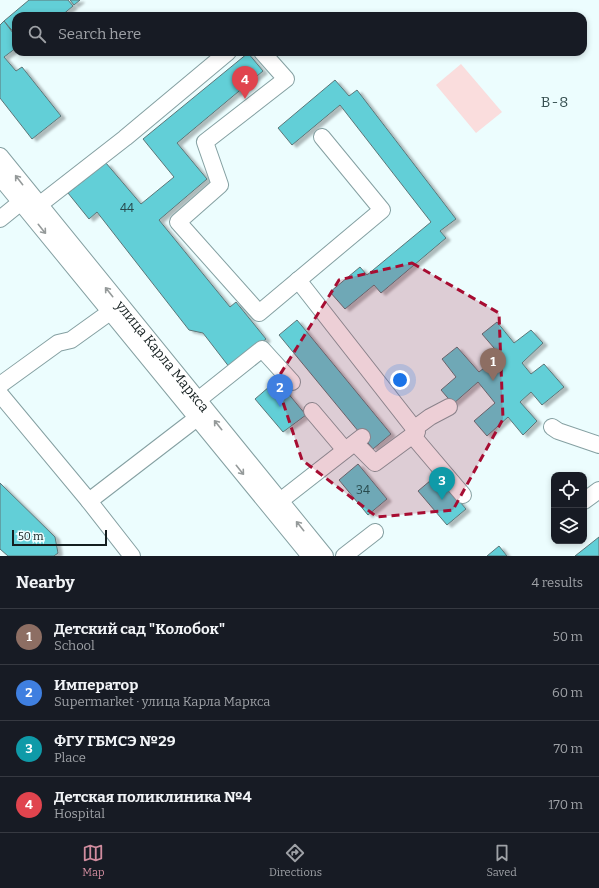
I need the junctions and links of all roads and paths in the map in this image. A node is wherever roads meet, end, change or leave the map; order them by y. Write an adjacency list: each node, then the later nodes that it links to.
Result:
1 (223, 56): 7 (street)
2 (266, 56): 9 (street)
3 (322, 137): 9 (street)
4 (0, 156): 7 (street, улица Карла Маркса, one-way to 4)
5 (0, 177): 6 (street, улица Карла Маркса)
6 (21, 202): 8 (street); 10 (street, улица Карла Маркса, one-way to 10)
7 (39, 205): 14 (street, улица Карла Маркса, one-way to 7)
8 (0, 219)
9 (298, 280): 19 (street)
10 (110, 312): 12 (street); 17 (street, улица Карла Маркса)
11 (292, 382): 14 (street)
12 (0, 385)
13 (0, 394): 25 (street)
14 (198, 400): 26 (street, улица Карла Маркса, one-way to 14)
15 (449, 407): 19 (street)
16 (312, 412): 20 (street)
17 (197, 418): 25 (street); 29 (street, улица Карла Маркса, one-way to 29)
18 (552, 427): 21 (street)
19 (413, 432): 20 (street); 23 (street)
20 (354, 443): 26 (street)
21 (599, 445)
22 (599, 490): 24 (street)
23 (463, 495)
24 (587, 499)
25 (89, 501): 28 (street)
26 (280, 501): 30 (street, улица Карла Маркса, one-way to 26)
27 (375, 532): 31 (street)
28 (132, 556)
29 (310, 556)
30 (325, 556)
31 (344, 556)

